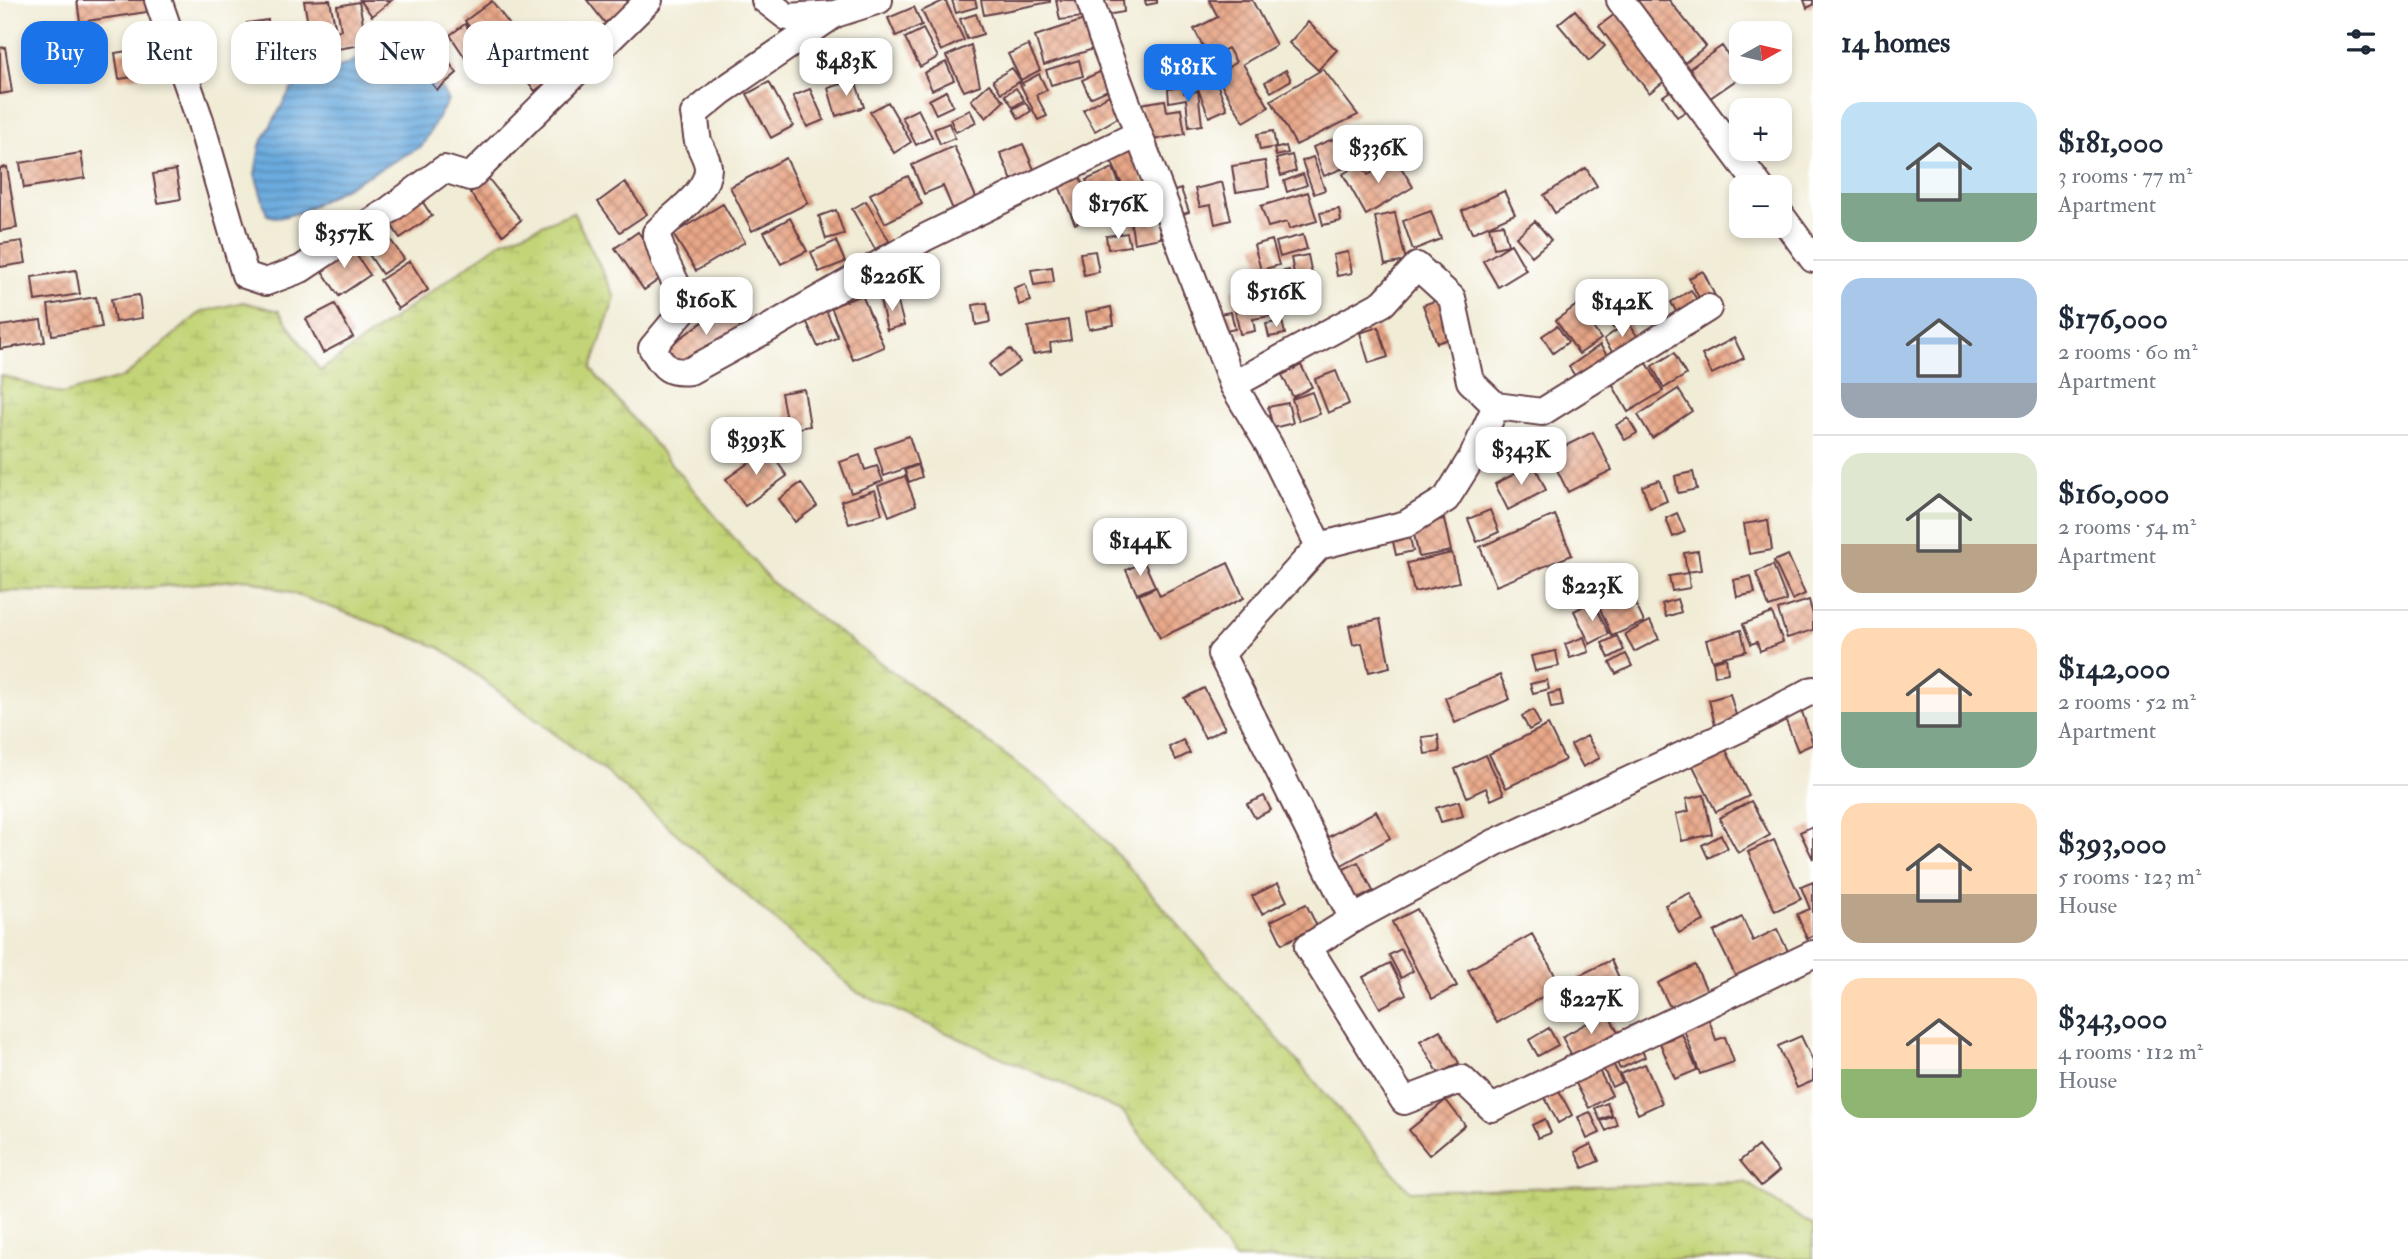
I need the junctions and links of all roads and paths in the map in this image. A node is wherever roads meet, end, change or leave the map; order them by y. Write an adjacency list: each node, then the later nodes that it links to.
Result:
1 (159, 0): 2 (street)
2 (649, 0)
3 (765, 0): 7 (street)
4 (879, 0): 7 (street)
5 (1090, 0): 8 (street)
6 (1620, 0): 9 (street)
7 (835, 14): 8 (street)
8 (1138, 134): 13 (street)
9 (1751, 175)
10 (1792, 230): 11 (street)
11 (1813, 259)
12 (1708, 308): 14 (street)
13 (1233, 385): 14 (street); 15 (street)
14 (1496, 406): 15 (street)
15 (1319, 546): 17 (street)
16 (1813, 690): 17 (street)
17 (1353, 919): 18 (street)
18 (1813, 954)

